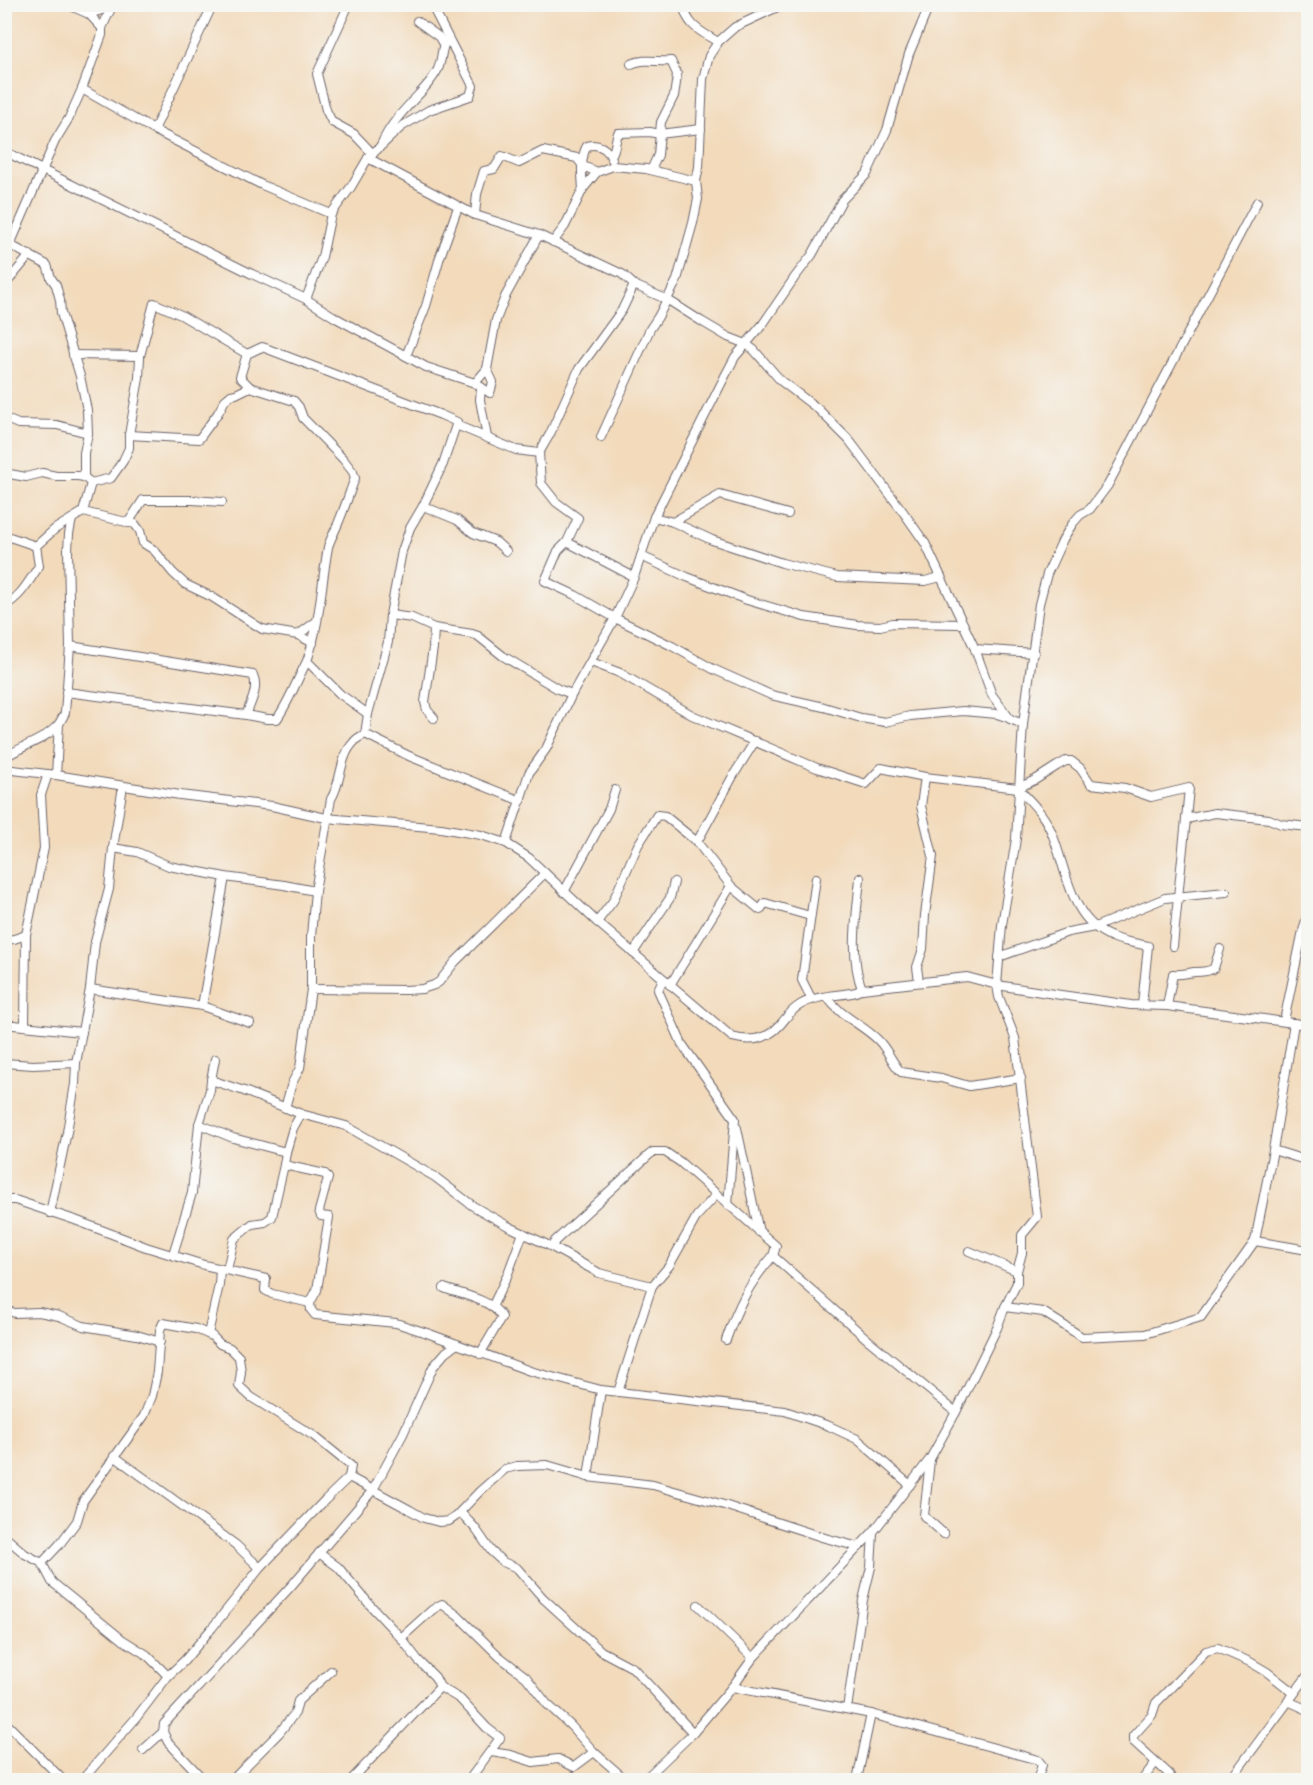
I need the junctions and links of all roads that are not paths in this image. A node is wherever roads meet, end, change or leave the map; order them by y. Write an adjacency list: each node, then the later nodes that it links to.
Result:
1 (66, 4): 9 (street)
2 (213, 4): 17 (street)
3 (349, 4): 20 (street)
4 (431, 4): 12 (street)
5 (683, 4): 13 (street)
6 (784, 4): 13 (street)
7 (930, 4): 43 (street)
8 (112, 6): 9 (street); 11 (street)
9 (89, 14): 11 (street)
10 (417, 21): 12 (street)
11 (102, 28): 15 (street)
12 (446, 41): 20 (street); 20 (street)
13 (718, 42): 16 (street)
14 (631, 63): 18 (street)
15 (82, 89): 17 (street); 24 (street)
16 (701, 129): 18 (street); 27 (street)
17 (154, 130): 31 (street)
18 (659, 134): 21 (street); 25 (street)
19 (4, 151): 24 (street)
20 (373, 154): 30 (street); 31 (street)
21 (611, 156): 22 (street); 23 (street)
22 (583, 166): 26 (street); 28 (street); 32 (street)
23 (613, 166): 25 (street); 26 (street)
24 (43, 169): 33 (street); 41 (street)
25 (651, 170): 27 (street)
26 (597, 172): 28 (street)
27 (696, 181): 42 (street)
28 (583, 189): 35 (street)
29 (1257, 202): 86 (street)
30 (458, 207): 32 (street); 47 (street)
31 (331, 213): 41 (street)
32 (475, 215): 34 (street)
33 (9, 234): 36 (street)
34 (539, 235): 35 (street); 48 (street)
35 (553, 242): 39 (street)
36 (10, 245): 37 (street); 38 (street)
37 (4, 253)
38 (30, 255): 40 (street); 45 (street)
39 (634, 285): 42 (street); 57 (street)
40 (4, 286)
41 (306, 299): 47 (street)
42 (668, 300): 43 (street); 56 (street)
43 (746, 344): 65 (street); 75 (street)
44 (247, 354): 46 (street); 50 (street); 52 (street)
45 (73, 355): 46 (street); 53 (street)
46 (140, 356): 54 (street)
47 (406, 356): 49 (street)
48 (487, 369): 49 (street); 49 (street)
49 (478, 385): 55 (street)
50 (250, 387): 54 (street); 79 (street)
51 (4, 418): 53 (street)
52 (456, 425): 55 (street); 62 (street)
53 (88, 433): 59 (street)
54 (129, 435): 60 (street)
55 (487, 437): 57 (street)
56 (601, 437)
57 (539, 453): 70 (street)
58 (4, 473): 59 (street)
59 (84, 477): 60 (street)
60 (91, 483): 63 (street)
61 (222, 502): 68 (street)
62 (423, 506): 72 (street); 77 (street)
63 (82, 512): 66 (street); 68 (street)
64 (788, 514): 67 (street)
65 (654, 518): 67 (street); 73 (street)
66 (72, 519): 71 (street); 84 (street)
67 (672, 522): 75 (street)
68 (128, 523): 82 (street)
69 (4, 536): 71 (street)
70 (567, 542): 74 (street); 78 (street)
71 (36, 546): 76 (street)
72 (506, 551)
73 (641, 556): 74 (street); 80 (street)
74 (634, 577): 78 (street)
75 (941, 578): 80 (street)
76 (4, 606)
77 (390, 615): 81 (street); 91 (street)
78 (615, 618): 88 (street); 94 (street)
79 (317, 621): 82 (street); 83 (street)
80 (963, 624): 85 (street)
81 (434, 628): 90 (street); 93 (street)
82 (298, 635): 83 (street)
83 (314, 643): 87 (street)
84 (70, 646): 89 (street); 92 (street)
85 (975, 649): 86 (street); 94 (street)
86 (1034, 652): 96 (street)
87 (307, 661): 91 (street); 92 (street)
88 (591, 662): 90 (street); 98 (street)
89 (66, 692): 92 (street); 95 (street)
90 (572, 694): 106 (street)
91 (368, 714): 97 (street)
92 (246, 715)
93 (434, 718)
94 (1010, 719): 96 (street)
95 (59, 724): 99 (street); 101 (street)
96 (1023, 724): 104 (street)
97 (365, 734): 106 (street); 107 (street)
98 (755, 741): 102 (street); 110 (street)
99 (4, 758)
100 (4, 769): 101 (street)
101 (52, 775): 103 (street); 127 (street)
102 (925, 777): 104 (street); 135 (street)
103 (123, 786): 107 (street); 112 (street)
104 (1018, 788): 108 (street); 126 (street); 133 (street)
105 (615, 790): 120 (street)
106 (521, 801): 111 (street)
107 (326, 818): 111 (street); 119 (street)
108 (1186, 819): 109 (street); 122 (street)
109 (1308, 826)
110 (697, 842): 118 (street); 125 (street)
111 (506, 843): 113 (street)
112 (113, 848): 114 (street); 138 (street)
113 (545, 873): 120 (street); 139 (street)
114 (225, 877): 119 (street); 144 (street)
115 (816, 878): 124 (street)
116 (860, 878): 140 (street)
117 (674, 882): 132 (street)
118 (731, 886): 124 (street); 136 (street)
119 (315, 891): 139 (street)
120 (564, 892): 125 (street)
121 (1226, 892): 122 (street)
122 (1179, 897): 126 (street); 130 (street)
123 (1308, 912): 128 (street)
124 (810, 916): 142 (street)
125 (597, 922): 132 (street)
126 (1095, 927): 133 (street); 143 (street)
127 (26, 935): 129 (street); 150 (street)
128 (1305, 935): 146 (street)
129 (4, 940)
130 (1173, 946)
131 (1220, 949): 145 (street)
132 (633, 953): 134 (street)
133 (999, 957): 137 (street)
134 (663, 979): 136 (street); 160 (street)
135 (919, 982): 137 (street); 140 (street)
136 (670, 985): 142 (street)
137 (998, 985): 143 (street); 156 (street)
138 (90, 989): 144 (street); 152 (street)
139 (311, 989): 158 (street)
140 (862, 989): 141 (street)
141 (827, 997): 142 (street); 156 (street)
142 (812, 1000)
143 (1142, 1005): 145 (street)
144 (202, 1006): 147 (street)
145 (1167, 1006): 146 (street)
146 (1284, 1022): 148 (street)
147 (250, 1023)
148 (1294, 1023): 151 (street); 162 (street)
149 (4, 1024): 150 (street)
150 (25, 1025): 152 (street)
151 (1308, 1025)
152 (82, 1032): 155 (street)
153 (215, 1059): 157 (street)
154 (4, 1063): 155 (street)
155 (75, 1064): 169 (street)
156 (1021, 1078): 179 (street)
157 (211, 1080): 158 (street); 161 (street)
158 (285, 1108): 159 (street)
159 (301, 1114): 163 (street); 171 (street)
160 (735, 1119): 168 (street); 170 (street)
161 (199, 1124): 163 (street); 176 (street)
162 (1273, 1150): 164 (street); 172 (street)
163 (286, 1152): 165 (street)
164 (1308, 1161)
165 (284, 1165): 178 (street); 182 (street)
166 (716, 1195): 168 (street); 173 (street); 180 (street)
167 (4, 1200): 169 (street)
168 (728, 1205): 170 (street)
169 (50, 1212): 176 (street)
170 (759, 1232): 177 (street)
171 (523, 1233): 173 (street); 183 (street)
172 (1255, 1241): 174 (street); 184 (street)
173 (552, 1247): 180 (street)
174 (1308, 1250)
175 (969, 1251): 179 (street)
176 (173, 1254): 178 (street)
177 (773, 1256): 187 (street); 193 (street)
178 (224, 1269): 182 (street); 186 (street)
179 (1017, 1271): 184 (street)
180 (652, 1286): 192 (street)
181 (444, 1288): 183 (street)
182 (310, 1303): 189 (street)
183 (492, 1307): 190 (street)
184 (1005, 1307): 193 (street)
185 (4, 1310): 188 (street)
186 (208, 1334): 188 (street); 196 (street)
187 (726, 1340)
188 (160, 1342): 194 (street)
189 (458, 1344): 190 (street); 199 (street)
190 (480, 1354): 191 (street)
191 (601, 1390): 192 (street); 197 (street)
192 (618, 1392): 198 (street)
193 (956, 1412): 195 (street)
194 (114, 1456): 206 (street); 207 (street)
195 (930, 1459): 198 (street); 202 (street)
196 (349, 1477): 199 (street); 207 (street)
197 (588, 1477): 200 (street); 204 (street)
198 (910, 1485): 201 (street)
199 (373, 1490): 200 (street); 205 (street)
200 (460, 1512): 223 (street)
201 (873, 1532): 204 (street); 218 (street)
202 (944, 1534)
203 (4, 1536): 206 (street)
204 (860, 1547): 210 (street)
205 (319, 1553): 209 (street); 222 (street)
206 (42, 1563): 213 (street)
207 (260, 1568): 213 (street)
208 (698, 1605): 210 (street)
209 (401, 1638): 214 (street); 226 (street)
210 (753, 1659): 215 (street)
211 (331, 1671): 231 (street)
212 (1308, 1675): 216 (street)
213 (168, 1676): 229 (street)
214 (440, 1687): 225 (street); 232 (street)
215 (732, 1687): 218 (street); 223 (street)
216 (1294, 1693): 217 (street); 227 (street)
217 (1288, 1701): 219 (street); 240 (street)
218 (847, 1709): 220 (street)
219 (1308, 1710)
220 (871, 1714): 236 (street); 237 (street)
221 (4, 1721): 228 (street)
222 (163, 1732): 224 (street); 230 (street)
223 (693, 1733): 235 (street)
224 (143, 1750)
225 (491, 1752): 226 (street); 233 (street)
226 (594, 1752): 234 (street)
227 (1156, 1762): 238 (street); 239 (street)
228 (63, 1780)
229 (82, 1780)
230 (204, 1780)
231 (232, 1780)
232 (351, 1780)
233 (469, 1780)
234 (626, 1780)
235 (644, 1780)
236 (856, 1780)
237 (1037, 1780)
238 (1142, 1780)
239 (1172, 1780)
240 (1230, 1780)

